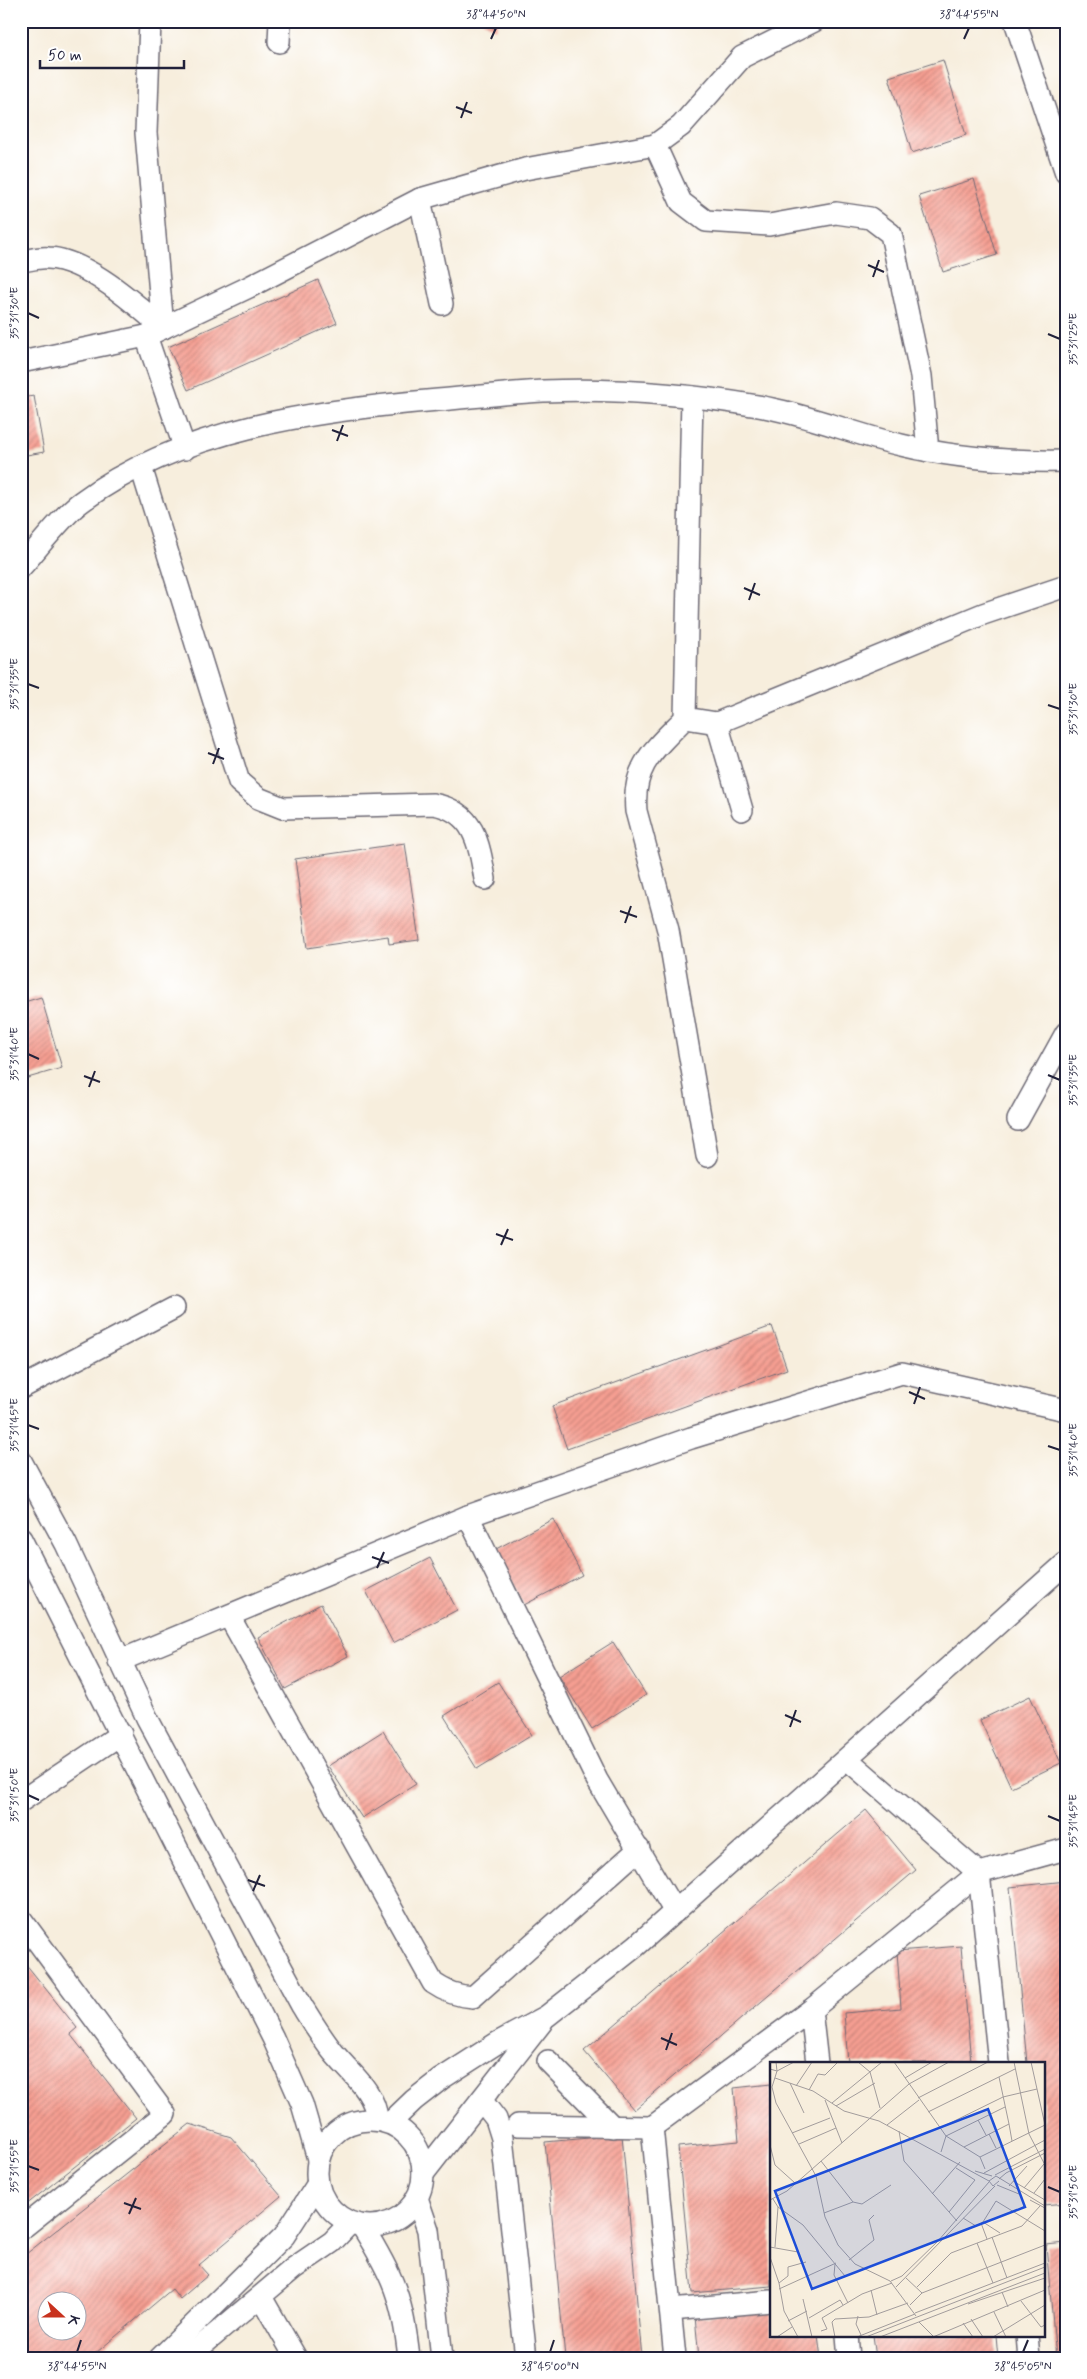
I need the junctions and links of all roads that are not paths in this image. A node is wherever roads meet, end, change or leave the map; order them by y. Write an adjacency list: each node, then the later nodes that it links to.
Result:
1 (150, 21): 9 (street)
2 (814, 21): 4 (street)
3 (1015, 21): 5 (street)
4 (655, 145): 6 (street); 13 (street)
5 (1066, 173)
6 (420, 199): 8 (street); 9 (street)
7 (21, 261): 9 (street)
8 (442, 304)
9 (155, 332): 10 (street); 12 (street)
10 (21, 362)
11 (692, 397): 12 (street); 13 (street); 18 (street)
12 (185, 449): 15 (street)
13 (928, 451): 14 (street)
14 (1066, 462)
15 (141, 467): 16 (street); 21 (street)
16 (21, 567)
17 (1066, 586): 19 (street)
18 (685, 718): 19 (street); 24 (street)
19 (718, 723): 20 (street)
20 (742, 810)
21 (485, 879)
22 (1066, 1033): 23 (street)
23 (1018, 1120)
24 (707, 1156)
25 (174, 1308): 26 (street)
26 (21, 1388)
27 (1066, 1410): 29 (street)
28 (21, 1461): 33 (street)
29 (468, 1516): 32 (street); 38 (street)
30 (21, 1539): 34 (street)
31 (1066, 1563): 35 (street)
32 (229, 1616): 33 (street); 38 (street)
33 (119, 1662): 48 (street)
34 (121, 1734): 36 (street); 52 (street)
35 (847, 1759): 39 (street); 40 (street)
36 (21, 1800)
37 (1066, 1848): 39 (street)
38 (639, 1849): 40 (street)
39 (979, 1873): 42 (street); 46 (street)
40 (675, 1912): 43 (street)
41 (21, 1919): 57 (street)
42 (811, 2010): 45 (street); 51 (street)
43 (547, 2016): 47 (street); 48 (street)
44 (548, 2061): 50 (street)
45 (817, 2062)
46 (999, 2062)
47 (482, 2100): 53 (street); 68 (street)
48 (383, 2121): 52 (street); 53 (street)
49 (518, 2125): 50 (street)
50 (613, 2127): 51 (street)
51 (652, 2127): 60 (street)
52 (318, 2159): 54 (street)
53 (423, 2174): 55 (street)
54 (318, 2185): 56 (street); 64 (street)
55 (417, 2198): 56 (street); 67 (street)
56 (356, 2224): 58 (street); 66 (street)
57 (21, 2229)
58 (261, 2297): 63 (street); 65 (street)
59 (770, 2301): 60 (street)
60 (671, 2310): 69 (street)
61 (847, 2336): 70 (street)
62 (1027, 2336): 71 (street)
63 (291, 2355)
64 (160, 2358)
65 (187, 2358)
66 (409, 2358)
67 (442, 2358)
68 (526, 2358)
69 (675, 2358)
70 (849, 2358)
71 (1029, 2358)

